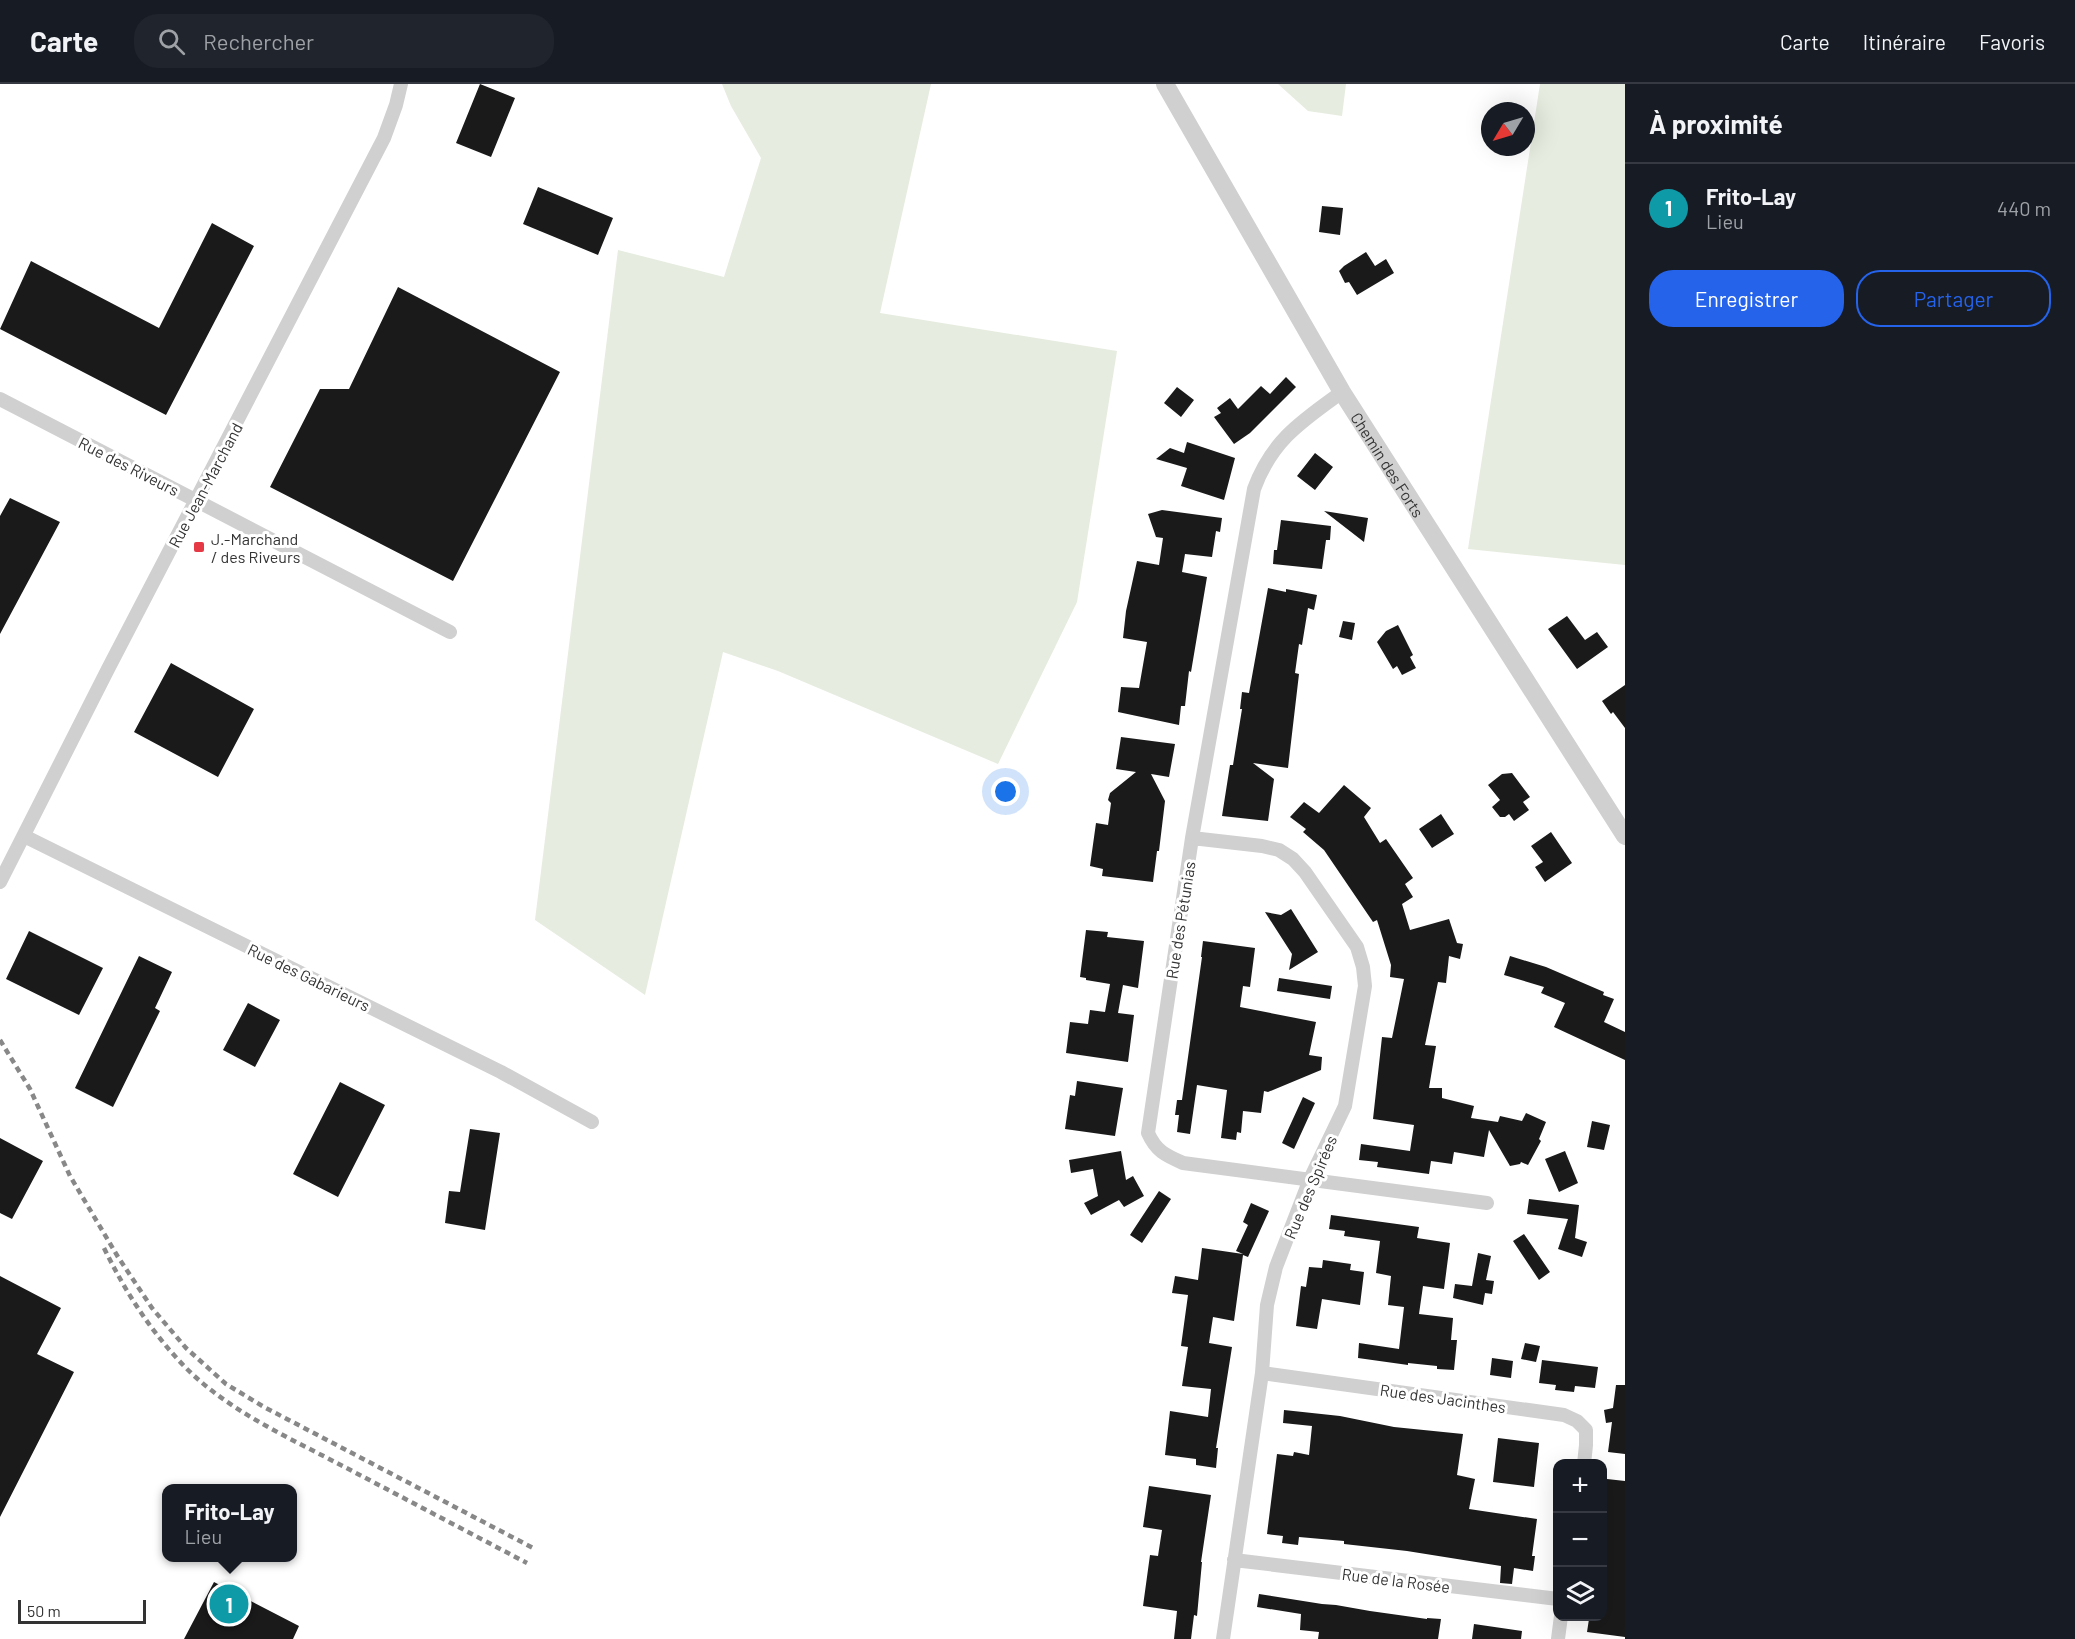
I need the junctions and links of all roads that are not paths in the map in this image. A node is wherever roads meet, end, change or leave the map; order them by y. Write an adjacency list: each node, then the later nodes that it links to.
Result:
1 (401, 84): 5 (street, Rue Jean-Marchand)
2 (1165, 84): 3 (street, Chemin des Forts)
3 (1342, 392): 8 (street, Chemin des Forts); 9 (street, Rue des Pétunias)
4 (0, 399): 5 (street, Rue des Riveurs)
5 (197, 501): 6 (street, Rue des Riveurs); 7 (street, Rue Jean-Marchand)
6 (450, 632)
7 (24, 836): 10 (street, Rue Jean-Marchand); 11 (street, Rue des Gabarieurs)
8 (1625, 836)
9 (1192, 838): 12 (street, Rue des Spirées); 12 (street, Rue des Pétunias)
10 (0, 882)
11 (592, 1122)
12 (1310, 1179): 13 (street, Rue des Pétunias); 14 (street, Rue des Spirées)
13 (1487, 1203)
14 (1262, 1373): 15 (street, Rue des Jacinthes); 16 (street, Rue des Spirées)
15 (1584, 1459)
16 (1234, 1560): 17 (street, Rue de la Rosée); 19 (street, Rue des Spirées)
17 (1553, 1599)
18 (1560, 1621): 20 (street)
19 (1223, 1639)
20 (1558, 1639)

